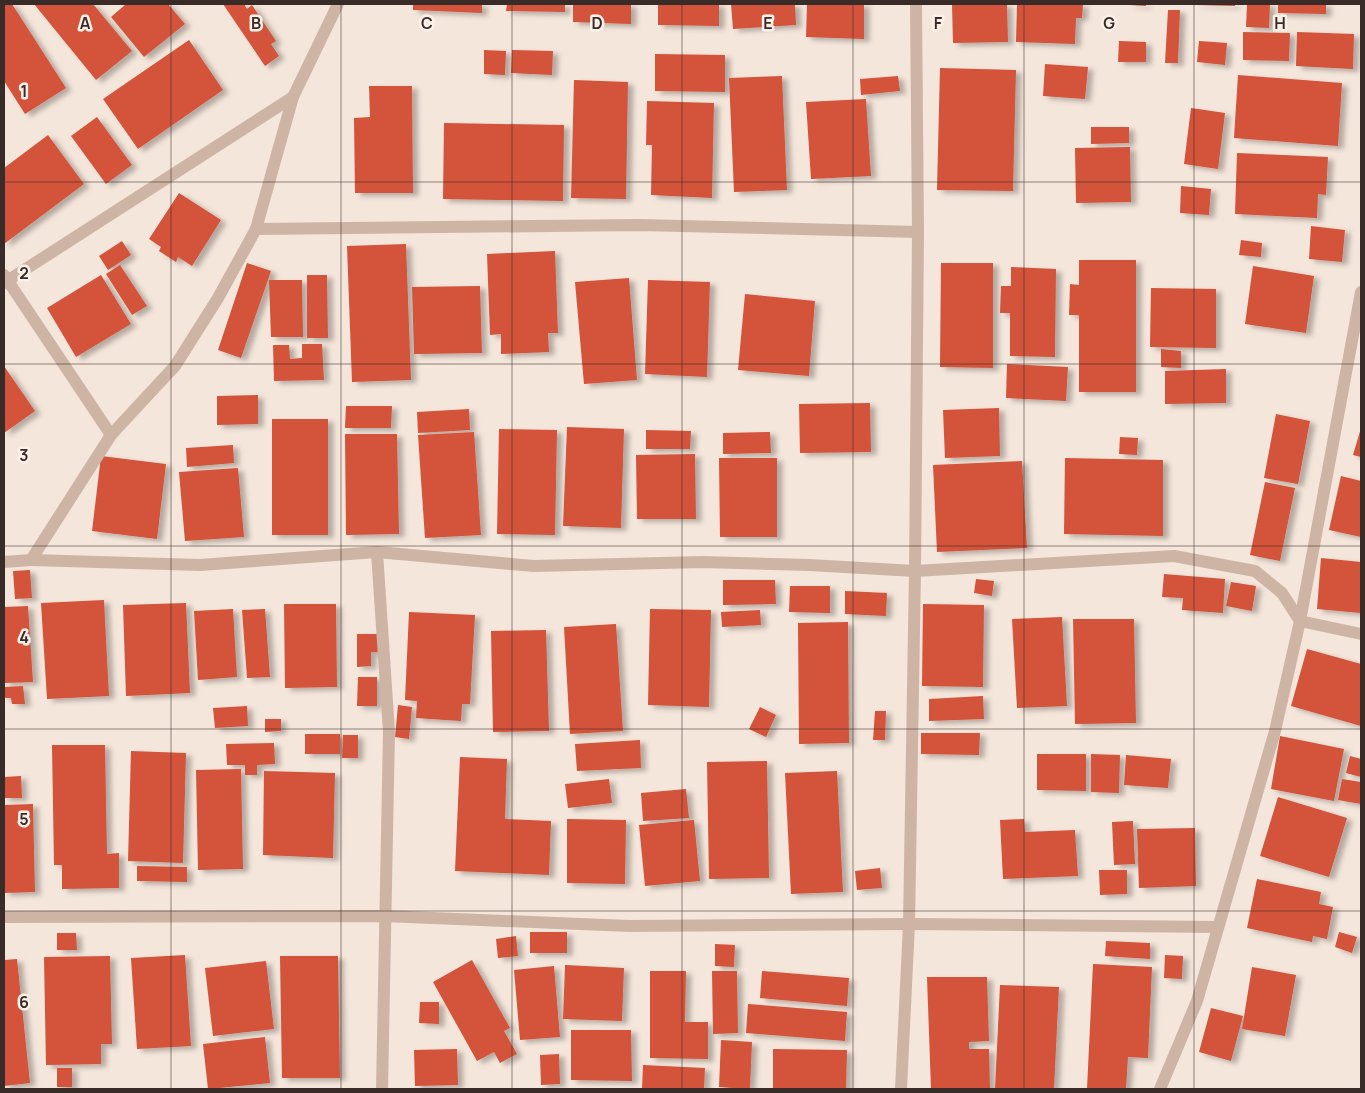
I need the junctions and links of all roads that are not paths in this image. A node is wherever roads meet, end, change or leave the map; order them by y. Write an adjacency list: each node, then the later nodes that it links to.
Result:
1 (338, 4): 3 (street)
2 (916, 4): 5 (street)
3 (293, 97): 4 (street); 6 (street)
4 (256, 229): 5 (street); 8 (street)
5 (918, 232): 12 (street)
6 (5, 280): 8 (street)
7 (1361, 292): 13 (street)
8 (111, 435): 10 (street)
9 (377, 552): 10 (street); 12 (street); 15 (street)
10 (31, 560): 11 (street)
11 (4, 562)
12 (915, 571): 13 (street); 17 (street)
13 (1300, 621): 14 (street); 18 (street)
14 (1361, 634)
15 (384, 916): 16 (street); 17 (street); 19 (street)
16 (4, 917)
17 (909, 924): 18 (street); 20 (street)
18 (1217, 927): 21 (street)
19 (382, 1089)
20 (900, 1089)
21 (1160, 1089)

